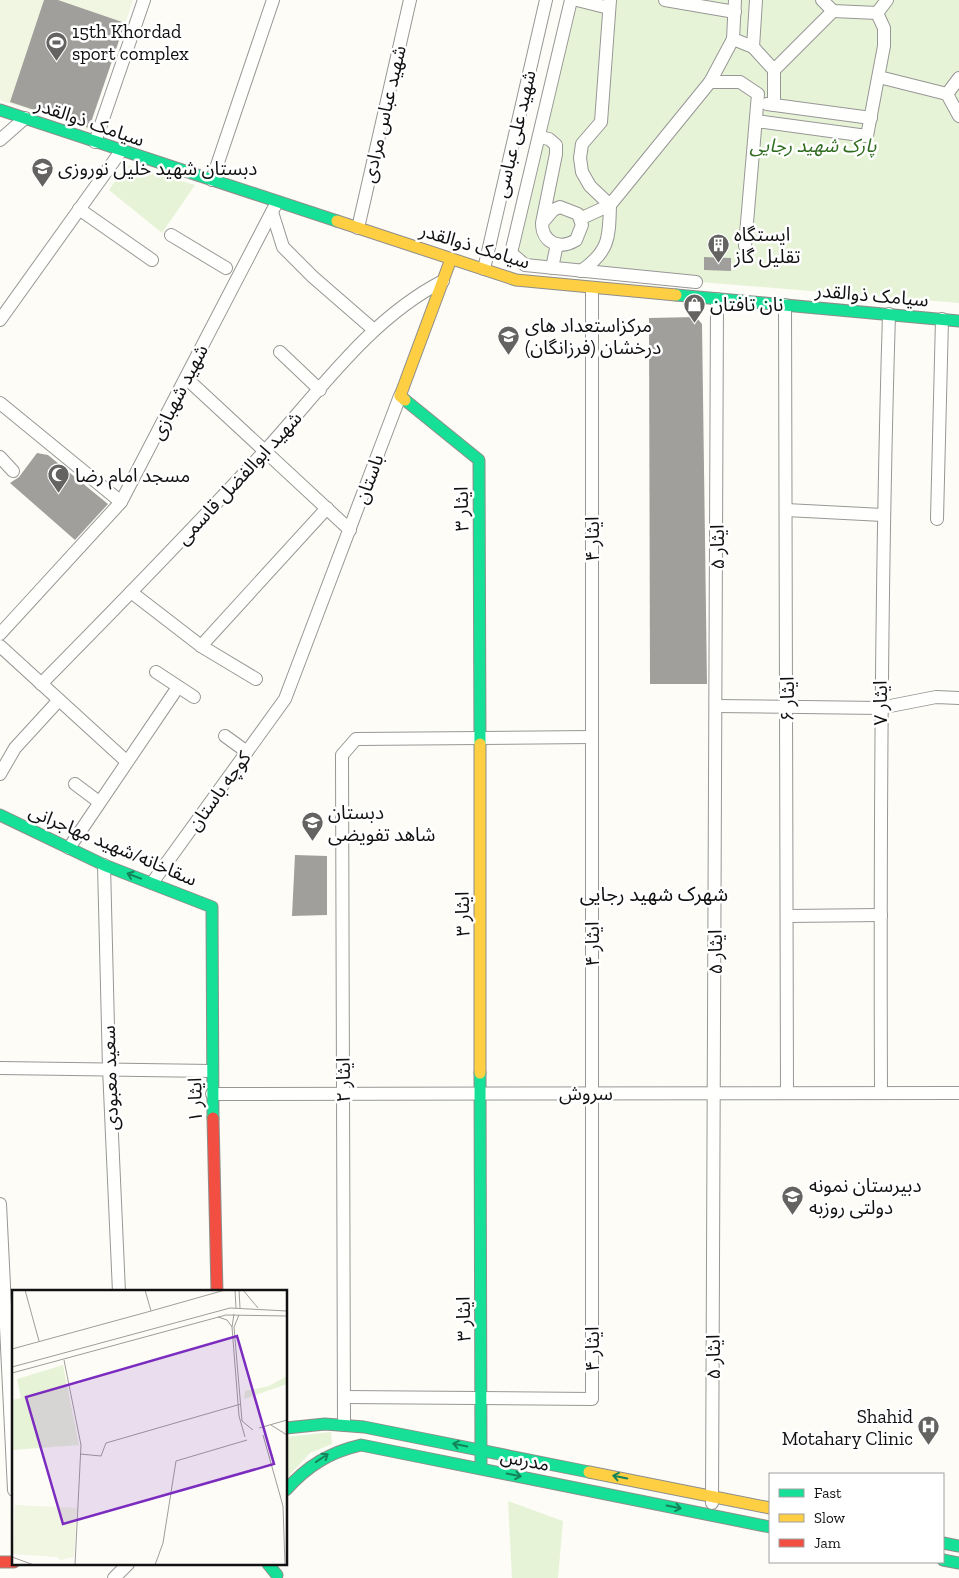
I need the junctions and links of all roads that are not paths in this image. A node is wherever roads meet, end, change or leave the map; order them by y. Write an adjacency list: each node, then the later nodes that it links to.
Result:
1 (144, 0): 31 (street)
2 (273, 0): 33 (street)
3 (410, 0): 39 (street, شهید عباس مرادی)
4 (546, 0): 47 (street, شهید علی عباسی)
5 (571, 0): 29 (street)
6 (577, 0): 11 (street)
7 (665, 0): 12 (street)
8 (756, 0): 16 (street)
9 (822, 0): 13 (street)
10 (887, 0): 14 (street)
11 (609, 4): 34 (street)
12 (735, 6): 15 (street)
13 (833, 10): 14 (street); 17 (street)
14 (877, 14): 18 (street)
15 (733, 40): 16 (street); 20 (street)
16 (753, 47): 17 (street)
17 (774, 70): 23 (street)
18 (879, 77): 21 (street); 27 (street)
19 (959, 78): 21 (street)
20 (710, 82): 22 (street); 34 (street)
21 (947, 94): 25 (street)
22 (758, 103): 23 (street); 28 (street)
23 (774, 105): 27 (street)
24 (0, 110): 26 (street, سیامک ذوالقدر)
25 (959, 116)
26 (25, 118): 30 (street); 31 (street, سیامک ذوالقدر)
27 (870, 118): 28 (street)
28 (756, 121): 42 (street)
29 (539, 137): 38 (street); 46 (street)
30 (0, 140)
31 (95, 142): 32 (street, سیامک ذوالقدر)
32 (121, 151): 33 (street, سیامک ذوالقدر); 36 (street)
33 (212, 180): 35 (street, سیامک ذوالقدر)
34 (610, 205): 37 (street); 48 (street)
35 (274, 207): 39 (street, سیامک ذوالقدر); 58 (street); 60 (street, شهید شهبازی)
36 (79, 209): 44 (street); 56 (street)
37 (582, 218): 38 (street); 41 (street)
38 (542, 223): 41 (street)
39 (358, 228): 43 (street, سیامک ذوالقدر)
40 (171, 235): 45 (street)
41 (557, 244): 46 (street)
42 (745, 246)
43 (451, 259): 47 (street, سیامک ذوالقدر); 49 (street, باستان)
44 (152, 260)
45 (226, 268)
46 (552, 268): 48 (street)
47 (484, 269): 51 (street, سیامک ذوالقدر)
48 (581, 271): 50 (street)
49 (443, 281): 58 (street, شهید ابوالفضل قاسمی); 62 (street, باستان)
50 (696, 282)
51 (592, 288): 52 (street, سیامک ذوالقدر); 89 (street, ایثار ۴)
52 (717, 299): 53 (street, سیامک ذوالقدر); 85 (street, ایثار ۵)
53 (785, 305): 54 (street, سیامک ذوالقدر); 69 (street, ایثار ۶)
54 (889, 314): 55 (street, سیامک ذوالقدر); 70 (street, ایثار ۷)
55 (942, 319): 57 (street, سیامک ذوالقدر); 71 (street)
56 (0, 320)
57 (959, 321)
58 (374, 330): 61 (street, شهید ابوالفضل قاسمی)
59 (280, 352): 61 (street)
60 (186, 378): 64 (street); 67 (street, شهید شهبازی)
61 (320, 390): 64 (street, شهید ابوالفضل قاسمی)
62 (400, 396): 72 (street, باستان); 90 (street, ایثار ۳)
63 (0, 403): 67 (street)
64 (265, 451): 68 (street); 73 (street, شهید ابوالفضل قاسمی)
65 (0, 457): 66 (street)
66 (14, 471)
67 (121, 502): 74 (street, شهید شهبازی)
68 (327, 508): 72 (street); 76 (street)
69 (786, 510): 70 (street); 87 (street, ایثار ۶)
70 (883, 515): 86 (street, ایثار ۷)
71 (937, 519)
72 (350, 530): 84 (street, باستان)
73 (131, 592): 76 (street); 79 (street, شهید ابوالفضل قاسمی)
74 (0, 634)
75 (0, 646): 79 (street)
76 (201, 646): 78 (street)
77 (156, 672): 80 (street)
78 (256, 679)
79 (42, 684): 83 (street)
80 (178, 687): 81 (street); 92 (street)
81 (194, 697)
82 (959, 698): 86 (street)
83 (59, 700): 92 (street); 93 (street)
84 (285, 700): 91 (street, کوچه باستان)
85 (716, 706): 87 (street); 108 (street, ایثار ۵)
86 (880, 708): 87 (street); 101 (street, ایثار ۷)
87 (787, 709): 102 (street, ایثار ۶)
88 (225, 736): 91 (street)
89 (592, 737): 90 (street); 107 (street, ایثار ۴)
90 (479, 738): 112 (street, ایثار ۲); 113 (street, ایثار ۳)
91 (248, 752): 99 (street, کوچه باستان)
92 (126, 761): 95 (street)
93 (0, 774)
94 (76, 784): 95 (street)
95 (99, 802): 97 (street)
96 (0, 815): 97 (street, سقاخانه/شهید مهاجرانی)
97 (69, 848): 98 (street, سقاخانه/شهید مهاجرانی)
98 (104, 865): 99 (street, سقاخانه/شهید مهاجرانی, one-way to 98); 104 (street, سعید معبودی)
99 (152, 883): 100 (street, سقاخانه/شهید مهاجرانی)
100 (212, 907): 105 (street, ایثار ۱)
101 (881, 915): 102 (street); 110 (street, ایثار ۷)
102 (787, 916): 109 (street, ایثار ۶)
103 (0, 1068): 104 (street)
104 (109, 1068): 105 (street); 115 (street, سعید معبودی)
105 (212, 1071): 111 (street, ایثار ۱)
106 (959, 1092): 110 (street, سروش)
107 (592, 1093): 108 (street, سروش); 113 (street, سروش); 118 (street, ایثار ۴)
108 (714, 1093): 109 (street, سروش); 125 (street, ایثار ۵)
109 (787, 1093): 110 (street, سروش)
110 (881, 1093)
111 (212, 1094): 112 (street, سروش); 116 (street, ایثار ۱)
112 (343, 1094): 113 (street, سروش); 117 (street, ایثار ۲)
113 (480, 1094): 118 (street, ایثار ۳)
114 (0, 1204): 121 (street)
115 (119, 1290)
116 (217, 1290)
117 (344, 1397): 118 (street); 119 (street, ایثار ۲)
118 (480, 1399): 122 (street, ایثار ۳)
119 (344, 1425): 120 (street, مدرس); 122 (street, مدرس, one-way to 119)
120 (288, 1428)
121 (12, 1449)
122 (480, 1449): 123 (street, ایثار ۳); 125 (street, مدرس, one-way to 122)
123 (481, 1468): 124 (street, مدرس, one-way to 123); 127 (street, مدرس, one-way to 127)
124 (288, 1488)
125 (712, 1496): 126 (street, مدرس); 127 (street, ایثار ۵)
126 (769, 1508)
127 (712, 1515): 128 (street, مدرس)
128 (769, 1527)
129 (944, 1543): 130 (street)
130 (959, 1546)
131 (944, 1560): 132 (street)
132 (959, 1563)
133 (126, 1566): 134 (street)
134 (114, 1578)

